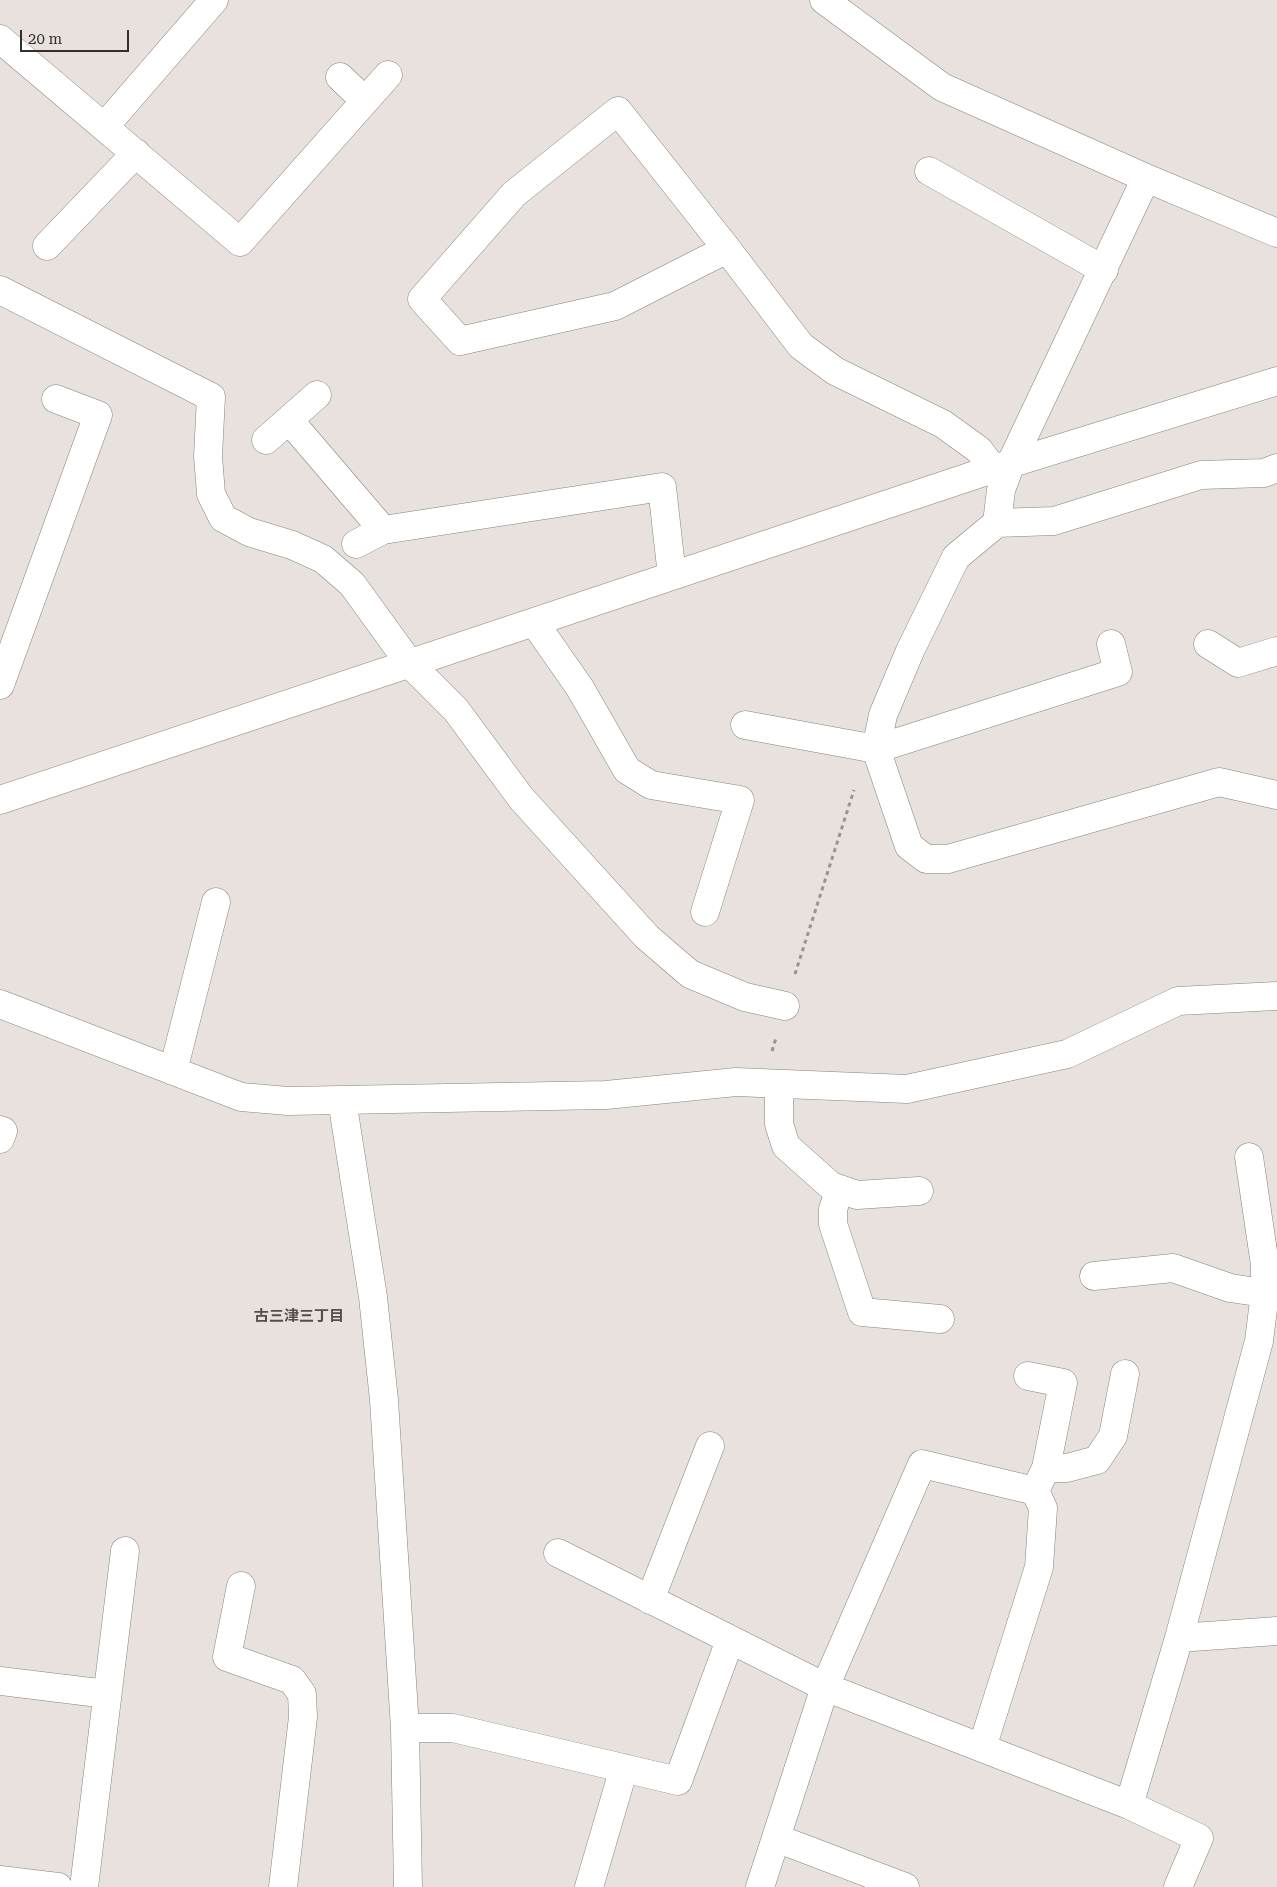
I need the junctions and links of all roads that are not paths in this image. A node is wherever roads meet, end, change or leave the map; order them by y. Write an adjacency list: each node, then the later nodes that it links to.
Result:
1 (214, 0): 7 (street)
2 (824, 0): 10 (street)
3 (0, 39): 7 (street)
4 (388, 75): 6 (street)
5 (340, 78): 6 (street)
6 (364, 100): 8 (street)
7 (104, 127): 8 (street)
8 (136, 153): 12 (street)
9 (929, 171): 14 (street)
10 (1146, 178): 11 (street); 14 (street)
11 (1277, 232)
12 (47, 246)
13 (727, 250): 13 (street); 21 (street)
14 (1104, 270): 21 (street)
15 (0, 290): 31 (street)
16 (1277, 381): 21 (street)
17 (317, 395): 19 (street)
18 (56, 399): 32 (street)
19 (289, 420): 20 (street); 24 (street)
20 (266, 440)
21 (1002, 466): 23 (street); 26 (street)
22 (1277, 468): 23 (street)
23 (996, 522): 34 (street)
24 (383, 530): 25 (street); 26 (street)
25 (356, 544)
26 (672, 576): 27 (street)
27 (534, 622): 31 (street); 38 (street)
28 (1111, 644): 34 (street)
29 (1208, 644): 30 (street)
30 (1277, 651)
31 (410, 664): 36 (street); 41 (street)
32 (0, 685)
33 (745, 725): 34 (street)
34 (876, 749): 35 (street)
35 (1277, 795)
36 (0, 800)
37 (216, 902): 42 (street)
38 (705, 912)
39 (1277, 996): 43 (street)
40 (0, 1004): 42 (street)
41 (785, 1006)
42 (173, 1070): 44 (street)
43 (779, 1084): 44 (street); 48 (street)
44 (342, 1100): 67 (street)
45 (0, 1130): 46 (street)
46 (0, 1139)
47 (1249, 1157): 51 (street)
48 (840, 1189): 49 (street); 52 (street)
49 (919, 1191)
50 (1094, 1276): 51 (street)
51 (1271, 1294): 62 (street)
52 (940, 1319)
53 (1125, 1374): 56 (street)
54 (1028, 1376): 56 (street)
55 (710, 1446): 60 (street)
56 (1041, 1480): 65 (street); 68 (street)
57 (125, 1551): 66 (street)
58 (558, 1553): 60 (street)
59 (241, 1586): 75 (street)
60 (650, 1600): 63 (street)
61 (1277, 1631): 62 (street)
62 (1179, 1638): 70 (street)
63 (730, 1640): 65 (street); 69 (street)
64 (0, 1681): 66 (street)
65 (825, 1687): 68 (street); 71 (street)
66 (108, 1694): 74 (street)
67 (404, 1728): 69 (street); 76 (street)
68 (982, 1748): 70 (street)
69 (624, 1768): 77 (street)
70 (1129, 1805): 80 (street)
71 (776, 1838): 78 (street); 79 (street)
72 (0, 1880): 73 (street)
73 (58, 1887)
74 (84, 1887)
75 (283, 1887)
76 (408, 1887)
77 (589, 1887)
78 (760, 1887)
79 (905, 1887)
80 (1178, 1887)

